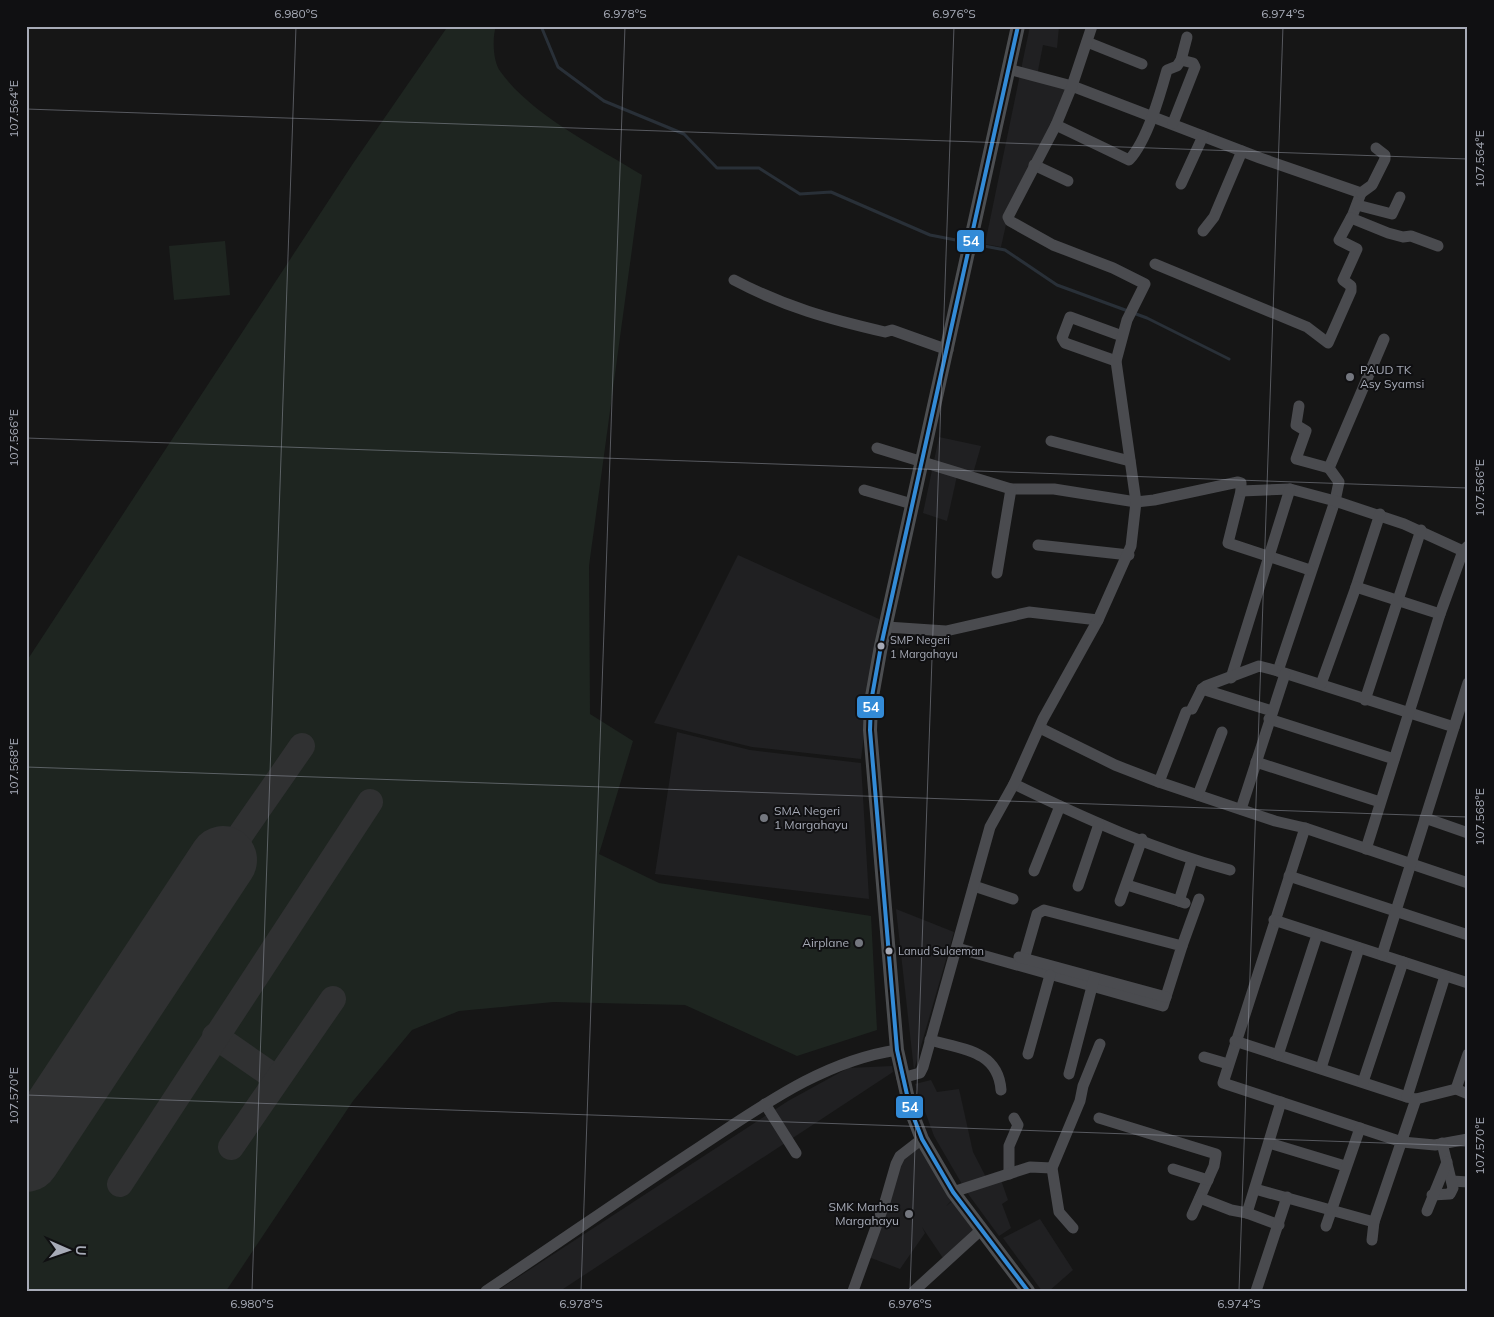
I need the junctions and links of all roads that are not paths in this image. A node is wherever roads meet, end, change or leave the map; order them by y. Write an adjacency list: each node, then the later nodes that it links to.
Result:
1 (1018, 26): 7 (main road)
2 (1092, 26): 4 (street)
3 (1187, 37): 5 (street)
4 (1087, 42): 6 (street); 8 (street)
5 (1181, 60): 9 (street); 10 (street)
6 (1142, 64)
7 (1008, 68): 8 (street); 28 (main road)
8 (1072, 86): 9 (street); 11 (street)
9 (1153, 116): 10 (street); 11 (street)
10 (1173, 123): 12 (street)
11 (1056, 125): 15 (street)
12 (1203, 136): 14 (street); 17 (street)
13 (1376, 148): 18 (street)
14 (1242, 151): 18 (street); 22 (street)
15 (1034, 165): 16 (street); 26 (street)
16 (1068, 181)
17 (1182, 184)
18 (1360, 193): 20 (street)
19 (1400, 198): 20 (street)
20 (1357, 205): 21 (street)
21 (1351, 218): 23 (street); 24 (street)
22 (1203, 231)
23 (1438, 246)
24 (1155, 264)
25 (734, 280): 28 (street)
26 (1122, 336): 29 (street); 29 (street)
27 (1384, 338): 35 (street)
28 (948, 350): 34 (main road)
29 (1116, 361): 33 (street)
30 (1299, 406): 35 (street)
31 (1051, 441): 33 (street)
32 (877, 448): 34 (street)
33 (1130, 461): 41 (street)
34 (923, 462): 37 (street); 42 (main road)
35 (1329, 468): 40 (street)
36 (1241, 488): 38 (street); 41 (street); 48 (street)
37 (1010, 489): 41 (street); 50 (street)
38 (1290, 489): 40 (street); 48 (street)
39 (864, 490): 42 (street)
40 (1335, 500): 43 (street); 49 (street)
41 (1136, 502): 47 (street)
42 (912, 504): 55 (main road)
43 (1380, 514): 44 (street); 51 (street)
44 (1421, 530): 46 (street); 52 (street)
45 (1038, 545): 47 (street)
46 (1465, 549): 53 (street)
47 (1129, 555): 54 (street)
48 (1267, 556): 49 (street); 56 (street)
49 (1310, 570): 58 (street)
50 (997, 573)
51 (1356, 587): 52 (street); 60 (street)
52 (1398, 601): 53 (street); 63 (street)
53 (1440, 614): 64 (street)
54 (1098, 620): 55 (street); 67 (street)
55 (887, 627): 112 (main road)
56 (1237, 657): 57 (street); 59 (street)
57 (1259, 666): 58 (street); 59 (street)
58 (1281, 672): 60 (street); 65 (street)
59 (1231, 678): 62 (street)
60 (1322, 684): 63 (street)
61 (1467, 685): 66 (street)
62 (1202, 689): 65 (street); 71 (street)
63 (1365, 700): 64 (street)
64 (1409, 714): 66 (street); 69 (street)
65 (1270, 715): 69 (street); 70 (street)
66 (1454, 727): 77 (street)
67 (1040, 728): 71 (street); 72 (street)
68 (1222, 732): 73 (street)
69 (1394, 759): 74 (street)
70 (1256, 762): 74 (street); 76 (street)
71 (1159, 782): 73 (street)
72 (1014, 784): 75 (street); 90 (street)
73 (1198, 795): 76 (street)
74 (1380, 802): 82 (street)
75 (1060, 806): 78 (street); 86 (street)
76 (1241, 809): 79 (street)
77 (1425, 818): 80 (street); 84 (street)
78 (1099, 824): 81 (street); 91 (street)
79 (1305, 828): 82 (street); 87 (street)
80 (1468, 833)
81 (1142, 840): 83 (street); 89 (street)
82 (1366, 849): 84 (street)
83 (1192, 860): 85 (street); 89 (street)
84 (1411, 864): 88 (street); 95 (street)
85 (1230, 870)
86 (1034, 871)
87 (1289, 876): 95 (street); 96 (street)
88 (1468, 884)
89 (1127, 885): 94 (street)
90 (974, 886): 92 (street); 99 (street)
91 (1078, 886)
92 (1013, 899)
93 (1199, 899): 100 (street)
94 (1120, 901)
95 (1397, 911): 98 (street); 102 (street)
96 (1274, 920): 97 (street); 110 (street)
97 (1317, 935): 101 (street); 114 (street)
98 (1468, 935)
99 (958, 944): 103 (street); 109 (street)
100 (1182, 946): 103 (street); 107 (street)
101 (1359, 948): 102 (street); 118 (street)
102 (1382, 955): 104 (street)
103 (1023, 962): 105 (street); 107 (street)
104 (1403, 962): 106 (street); 121 (street)
105 (1050, 975): 107 (street); 113 (street)
106 (1445, 976): 108 (street); 125 (street)
107 (1093, 982): 119 (street)
108 (1468, 983)
109 (930, 1040): 120 (street); 123 (street)
110 (1236, 1041): 114 (street); 117 (street)
111 (1100, 1044): 139 (street)
112 (897, 1050): 120 (main road); 127 (street)
113 (1028, 1054)
114 (1278, 1054): 118 (street)
115 (1468, 1054): 122 (street)
116 (1204, 1057): 117 (street)
117 (1228, 1064): 126 (street)
118 (1321, 1068): 121 (street)
119 (1069, 1074)
120 (902, 1078): 132 (main road)
121 (1363, 1082): 125 (street)
122 (1456, 1089): 124 (street); 125 (street)
123 (1001, 1090)
124 (1468, 1094)
125 (1412, 1098): 133 (street)
126 (1281, 1102): 130 (street); 134 (street)
127 (765, 1104): 136 (street); 160 (street)
128 (1014, 1118): 141 (street)
129 (1099, 1118): 142 (street)
130 (1360, 1128): 133 (street); 138 (street)
131 (1468, 1138): 135 (street)
132 (922, 1139): 146 (main road); 161 (street)
133 (1402, 1142): 135 (street); 154 (street)
134 (1269, 1143): 138 (street); 145 (street)
135 (1442, 1143): 137 (street)
136 (796, 1153)
137 (1447, 1162): 143 (street); 147 (street)
138 (1345, 1166): 150 (street)
139 (1052, 1168): 141 (street); 157 (street)
140 (1173, 1169): 142 (street)
141 (1009, 1174): 146 (street)
142 (1208, 1180): 149 (street)
143 (1452, 1181): 144 (street); 147 (street)
144 (1468, 1182)
145 (1255, 1189): 148 (street); 152 (street)
146 (953, 1192): 158 (main road)
147 (1432, 1195): 151 (street)
148 (1287, 1196): 150 (street); 155 (street)
149 (1200, 1198): 152 (street); 153 (street)
150 (1330, 1211): 154 (street); 156 (street)
151 (1427, 1212)
152 (1247, 1213): 155 (street)
153 (1192, 1215)
154 (1374, 1222): 159 (street)
155 (1279, 1225): 164 (street)
156 (1326, 1226)
157 (1073, 1228)
158 (982, 1229): 162 (street); 163 (main road)
159 (1372, 1240)
160 (486, 1291)
161 (853, 1291)
162 (914, 1291)
163 (1028, 1291)
164 (1256, 1291)

